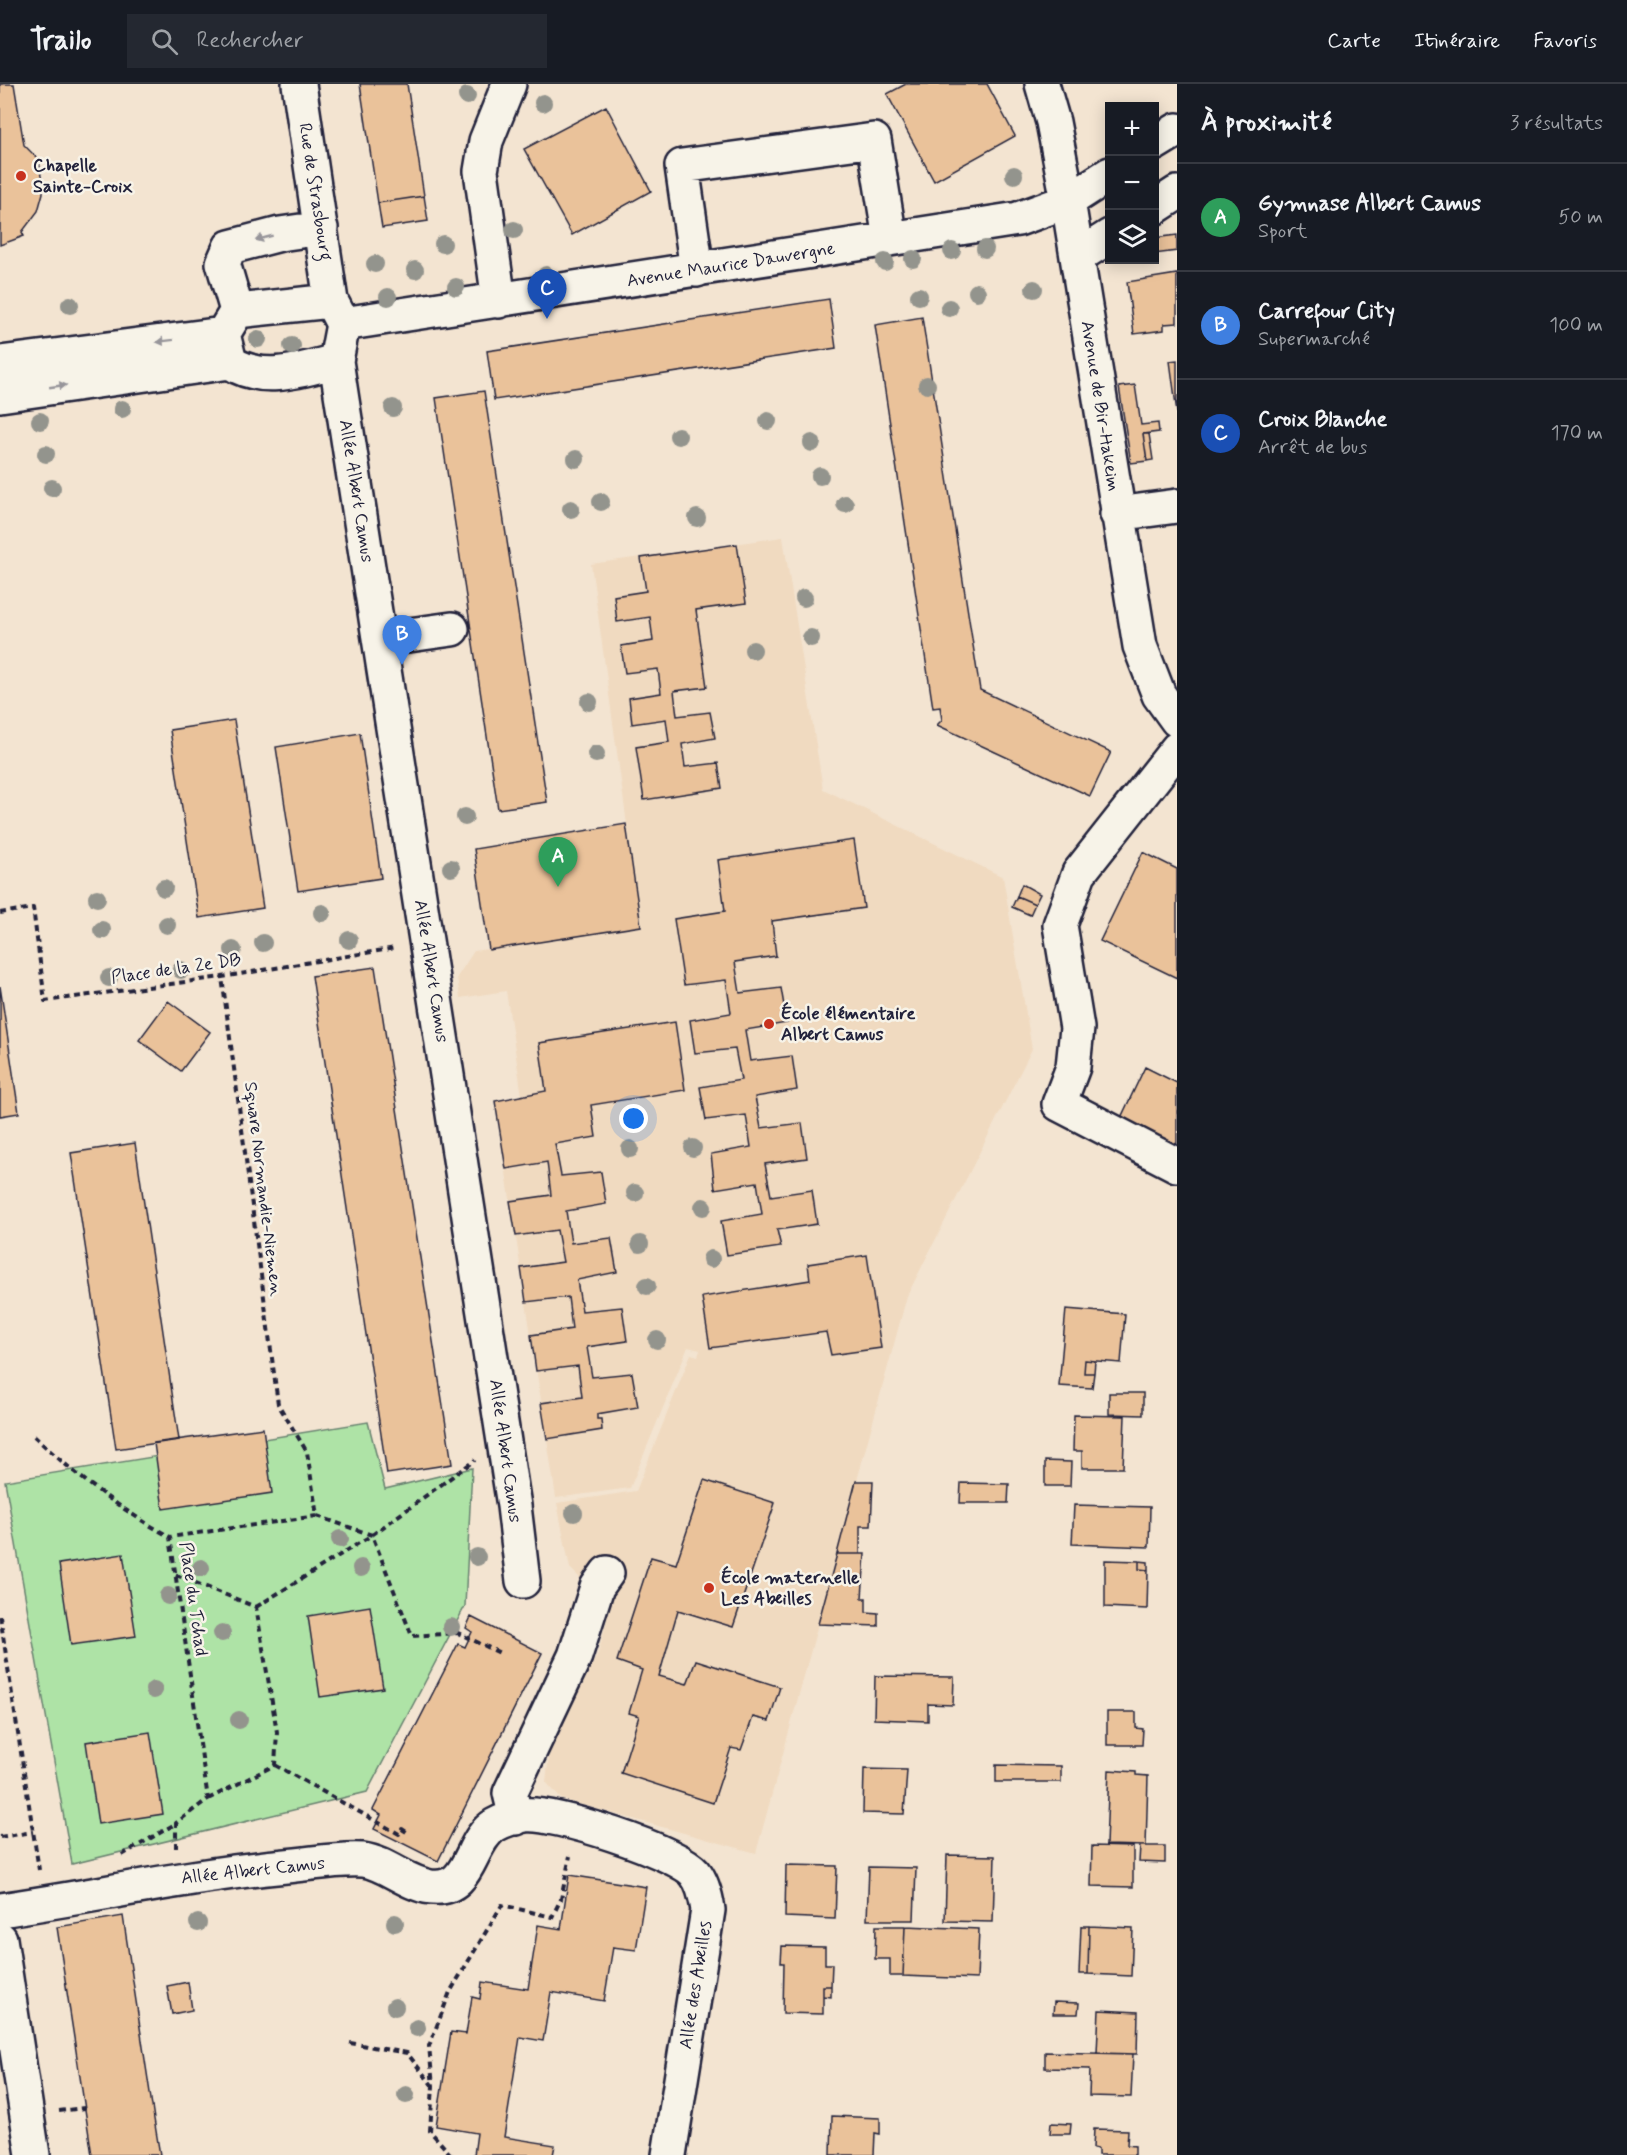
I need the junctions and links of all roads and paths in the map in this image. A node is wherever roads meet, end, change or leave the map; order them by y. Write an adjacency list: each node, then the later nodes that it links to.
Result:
1 (299, 84): 10 (street, Rue de Strasbourg)
2 (1042, 84): 8 (street, Avenue de Bir-Hakeim)
3 (504, 96): 15 (street)
4 (1177, 130): 5 (street)
5 (1159, 141)
6 (1105, 177): 8 (street, Avenue Maurice Dauvergne)
7 (1177, 193): 9 (street)
8 (1068, 201): 11 (street, Avenue Maurice Dauvergne); 13 (street, Avenue de Bir-Hakeim)
9 (1159, 205)
10 (321, 228): 16 (street, Rue de Strasbourg); 17 (street, one-way to 17)
11 (890, 239): 14 (street, Avenue Maurice Dauvergne); 14 (street)
12 (1105, 239): 13 (street)
13 (1077, 257): 22 (street, Avenue de Bir-Hakeim)
14 (697, 270): 15 (street, Avenue Maurice Dauvergne)
15 (499, 301): 16 (street, Avenue Maurice Dauvergne)
16 (337, 312): 17 (street, Avenue Maurice Dauvergne); 18 (street, Rue de Strasbourg)
17 (230, 336): 18 (street); 19 (street, one-way to 19); 20 (street, one-way to 17)
18 (336, 361): 24 (street, Allée Albert Camus)
19 (0, 363)
20 (0, 395)
21 (1177, 506): 22 (street)
22 (1117, 514): 25 (street, Avenue de Bir-Hakeim)
23 (452, 629): 24 (street)
24 (380, 639): 28 (street, Allée Albert Camus)
25 (1177, 720)
26 (1177, 749): 30 (street)
27 (0, 913): 29 (path, Place de la 2e DB)
28 (429, 954): 29 (path, Place de la 2e DB); 38 (street, Allée Albert Camus)
29 (222, 977): 33 (path, Square Normandie-Niemen)
30 (1177, 1165)
31 (34, 1436): 35 (path)
32 (483, 1455): 34 (path)
33 (317, 1516): 34 (path); 35 (path, Place du Tchad)
34 (372, 1535): 39 (path); 40 (path)
35 (170, 1538): 37 (path, Place du Tchad)
36 (607, 1573): 43 (street)
37 (176, 1575): 39 (path); 42 (path, Place du Tchad)
38 (523, 1581)
39 (256, 1607): 41 (path)
40 (502, 1654)
41 (275, 1765): 42 (path); 45 (path)
42 (208, 1798): 48 (path)
43 (512, 1819): 48 (street, Allée Albert Camus); 57 (street, Allée des Abeilles)
44 (33, 1832): 46 (path)
45 (408, 1833)
46 (0, 1837)
47 (571, 1852): 52 (path)
48 (177, 1879): 49 (street, Allée Albert Camus)
49 (0, 1910)
50 (0, 1939): 55 (street)
51 (350, 2043): 52 (path)
52 (433, 2086): 56 (path)
53 (85, 2108): 54 (path)
54 (58, 2112)
55 (33, 2155)
56 (452, 2155)
57 (669, 2155)

